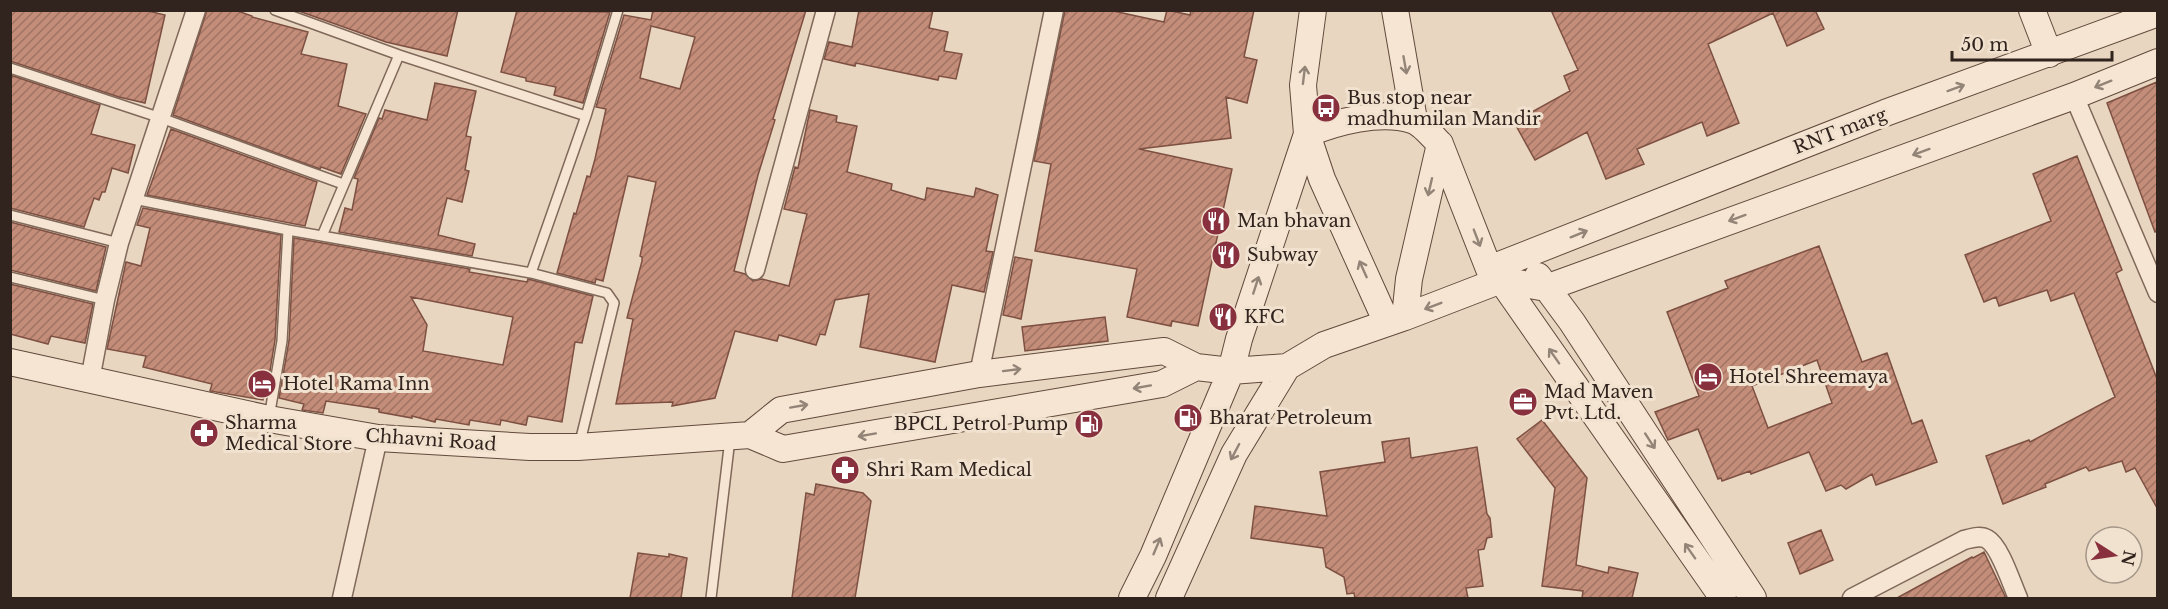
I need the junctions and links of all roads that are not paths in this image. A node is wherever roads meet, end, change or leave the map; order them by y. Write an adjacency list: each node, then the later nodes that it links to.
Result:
1 (196, 10): 16 (street)
2 (275, 10): 11 (lane)
3 (618, 10): 15 (lane)
4 (826, 10): 27 (street)
5 (1054, 10): 39 (street)
6 (1313, 10): 18 (main road, one-way to 6)
7 (1395, 10): 17 (main road, one-way to 17)
8 (2032, 10): 10 (main road)
9 (2157, 13): 10 (main road, RNT marg)
10 (2049, 54): 26 (main road, RNT marg, one-way to 10)
11 (399, 55): 15 (lane); 20 (lane)
12 (2157, 62): 14 (main road, one-way to 14)
13 (10, 68): 16 (lane)
14 (2073, 96): 31 (main road, one-way to 31); 32 (street)
15 (586, 116): 28 (lane)
16 (161, 118): 20 (lane); 21 (street)
17 (1414, 120): 18 (main road); 19 (main road)
18 (1307, 134): 34 (main road, one-way to 18); 38 (main road, one-way to 18)
19 (1440, 144): 29 (main road, one-way to 29); 34 (main road, one-way to 34)
20 (343, 184): 24 (lane)
21 (134, 199): 23 (lane); 25 (street)
22 (10, 215): 25 (lane)
23 (288, 230): 24 (lane); 41 (lane)
24 (322, 236): 28 (lane)
25 (119, 243): 33 (street)
26 (1524, 256): 29 (main road, RNT marg); 31 (main road)
27 (755, 270)
28 (531, 273): 44 (lane)
29 (1495, 274): 31 (main road); 34 (main road, RNT marg, one-way to 34); 49 (main road, one-way to 29)
30 (10, 277): 33 (lane)
31 (1546, 288): 50 (main road, one-way to 50)
32 (2157, 293)
33 (105, 300): 40 (street)
34 (1396, 320): 37 (main road, RNT marg)
35 (10, 362): 40 (main road, Chhavni Road)
36 (1196, 367): 38 (main road); 39 (main road, one-way to 36); 42 (main road, one-way to 42)
37 (1287, 368): 38 (main road); 48 (main road, one-way to 48)
38 (1231, 371): 47 (main road, one-way to 38)
39 (979, 374): 42 (main road, one-way to 39)
40 (90, 380): 41 (main road, Chhavni Road)
41 (269, 419): 43 (main road, Chhavni Road)
42 (740, 436): 44 (main road, Chhavni Road); 46 (lane)
43 (378, 438): 44 (main road, Chhavni Road); 45 (street)
44 (579, 447)
45 (342, 598)
46 (711, 598)
47 (1132, 598)
48 (1169, 598)
49 (1723, 598)
50 (1753, 598)
51 (1852, 598): 52 (street)
52 (2018, 598)

